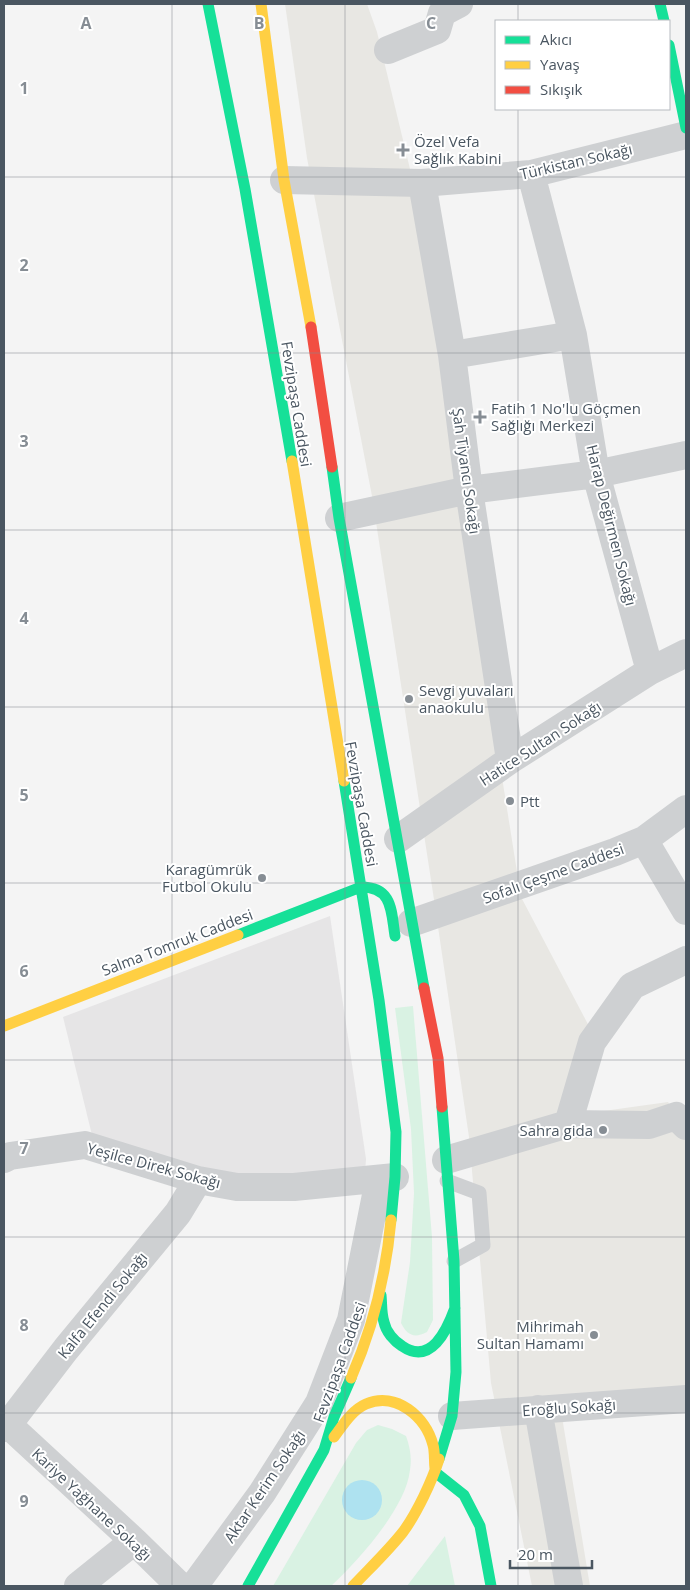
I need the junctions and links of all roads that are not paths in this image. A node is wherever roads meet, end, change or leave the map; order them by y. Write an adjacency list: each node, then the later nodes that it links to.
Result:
1 (208, 4): 25 (main road, Fevzipaşa Caddesi)
2 (261, 4): 11 (main road, Fevzipaşa Caddesi)
3 (458, 4): 6 (street)
4 (660, 4): 5 (main road)
5 (664, 20)
6 (388, 50)
7 (670, 50): 8 (main road)
8 (686, 128)
9 (686, 135): 10 (street, Türkistan Sokağı)
10 (531, 174): 12 (street, Türkistan Sokağı); 13 (street, Harap Değirmen Sokağı)
11 (280, 181): 12 (street, Türkistan Sokağı); 18 (main road, Fevzipaşa Caddesi)
12 (422, 183): 14 (street, Şah Tiyancı Sokağı)
13 (573, 335): 14 (street); 16 (street, Harap Değirmen Sokağı)
14 (452, 355): 17 (street, Şah Tiyancı Sokağı)
15 (686, 455): 16 (street)
16 (596, 474): 17 (street); 20 (street, Harap Değirmen Sokağı)
17 (469, 490): 18 (street); 21 (street, Şah Tiyancı Sokağı)
18 (339, 518): 23 (main road, Fevzipaşa Caddesi)
19 (686, 653): 20 (street, Hatice Sultan Sokağı)
20 (650, 671): 21 (street, Hatice Sultan Sokağı)
21 (510, 760): 23 (street, Hatice Sultan Sokağı)
22 (686, 809): 24 (street, Sofalı Çeşme Caddesi)
23 (398, 839): 27 (main road, Fevzipaşa Caddesi)
24 (644, 840): 26 (street); 27 (street, Sofalı Çeşme Caddesi)
25 (361, 887): 28 (main road); 32 (main road, Salma Tomruk Caddesi); 37 (main road, Fevzipaşa Caddesi)
26 (686, 910)
27 (411, 923): 31 (main road, Fevzipaşa Caddesi)
28 (397, 947)
29 (686, 960): 34 (street)
30 (410, 981): 31 (main road)
31 (426, 994): 36 (main road, Fevzipaşa Caddesi)
32 (4, 1026)
33 (683, 1116): 34 (street)
34 (568, 1124): 36 (street)
35 (4, 1159): 38 (street, Yeşilce Direk Sokağı)
36 (447, 1171): 39 (main road, Fevzipaşa Caddesi); 39 (lane)
37 (387, 1179): 38 (street, Yeşilce Direk Sokağı); 40 (main road, Fevzipaşa Caddesi); 51 (street, Aktar Kerim Sokağı)
38 (198, 1180): 45 (street, Kalfa Efendi Sokağı)
39 (454, 1261): 41 (main road, Fevzipaşa Caddesi)
40 (380, 1289): 41 (main road); 46 (main road, Fevzipaşa Caddesi)
41 (456, 1303): 44 (main road, Fevzipaşa Caddesi)
42 (686, 1399): 43 (street, Eroğlu Sokağı)
43 (538, 1409): 44 (street, Eroğlu Sokağı); 55 (street)
44 (452, 1416): 47 (main road, Fevzipaşa Caddesi)
45 (5, 1425): 48 (street, Kariye Yağhane Sokağı)
46 (324, 1450): 47 (main road); 52 (main road, Fevzipaşa Caddesi)
47 (435, 1472): 53 (main road, Fevzipaşa Caddesi); 54 (main road)
48 (134, 1541): 49 (street); 50 (street, Kariye Yağhane Sokağı)
49 (78, 1586)
50 (180, 1586)
51 (194, 1586)
52 (248, 1586)
53 (353, 1586)
54 (491, 1586)
55 (569, 1586)

